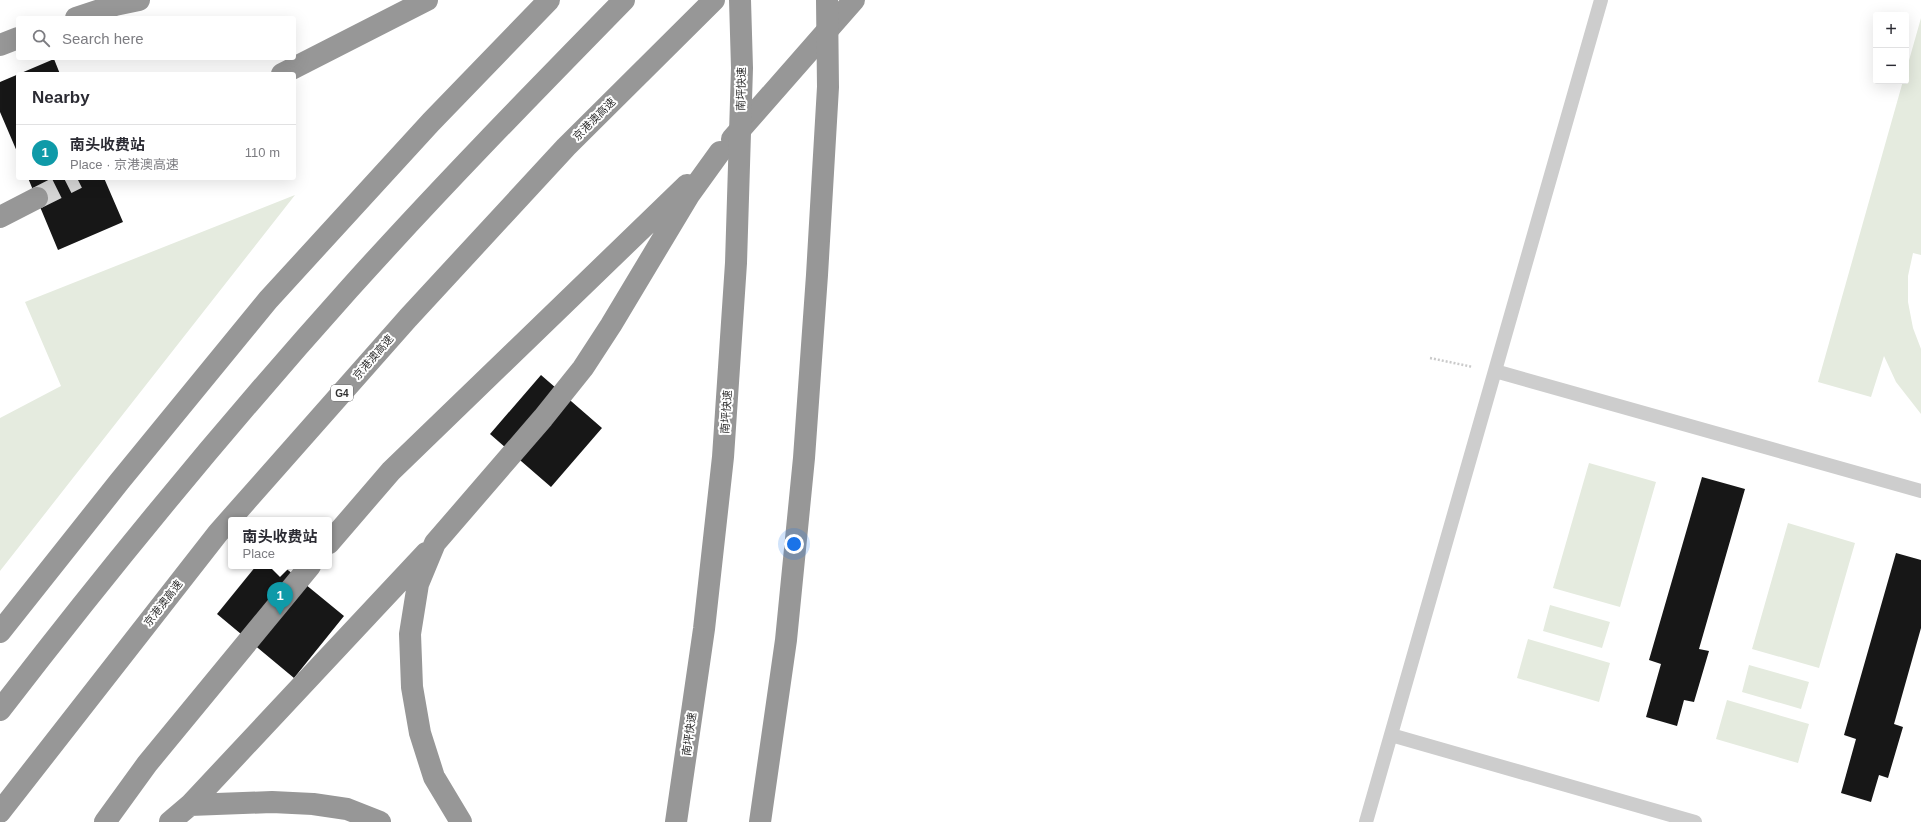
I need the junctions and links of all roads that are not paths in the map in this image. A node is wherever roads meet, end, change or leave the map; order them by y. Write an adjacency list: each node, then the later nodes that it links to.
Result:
1 (139, 0): 10 (highway)
2 (427, 0): 13 (highway)
3 (549, 0): 24 (highway)
4 (624, 0): 25 (highway)
5 (714, 0): 19 (highway, 京港澳高速 / G4)
6 (740, 0): 33 (highway, 南坪快速, bridge)
7 (827, 0): 34 (highway, bridge)
8 (854, 0): 14 (highway)
9 (1601, 0): 17 (lane)
10 (82, 16)
11 (16, 39): 12 (highway)
12 (0, 45)
13 (286, 72)
14 (720, 152): 21 (highway); 22 (highway)
15 (37, 198): 16 (highway)
16 (0, 216)
17 (1495, 371): 18 (lane); 26 (lane)
18 (1921, 492)
19 (232, 517)
20 (228, 522): 28 (highway, 京港澳高速 / G4)
21 (332, 540)
22 (435, 543): 27 (highway); 32 (highway)
23 (308, 569): 29 (highway)
24 (0, 632)
25 (0, 710)
26 (1391, 735): 35 (lane); 36 (lane)
27 (190, 805): 30 (highway); 31 (highway)
28 (0, 812)
29 (105, 822)
30 (170, 822)
31 (380, 822)
32 (461, 822)
33 (676, 822)
34 (760, 822)
35 (1366, 822)
36 (1695, 822)

